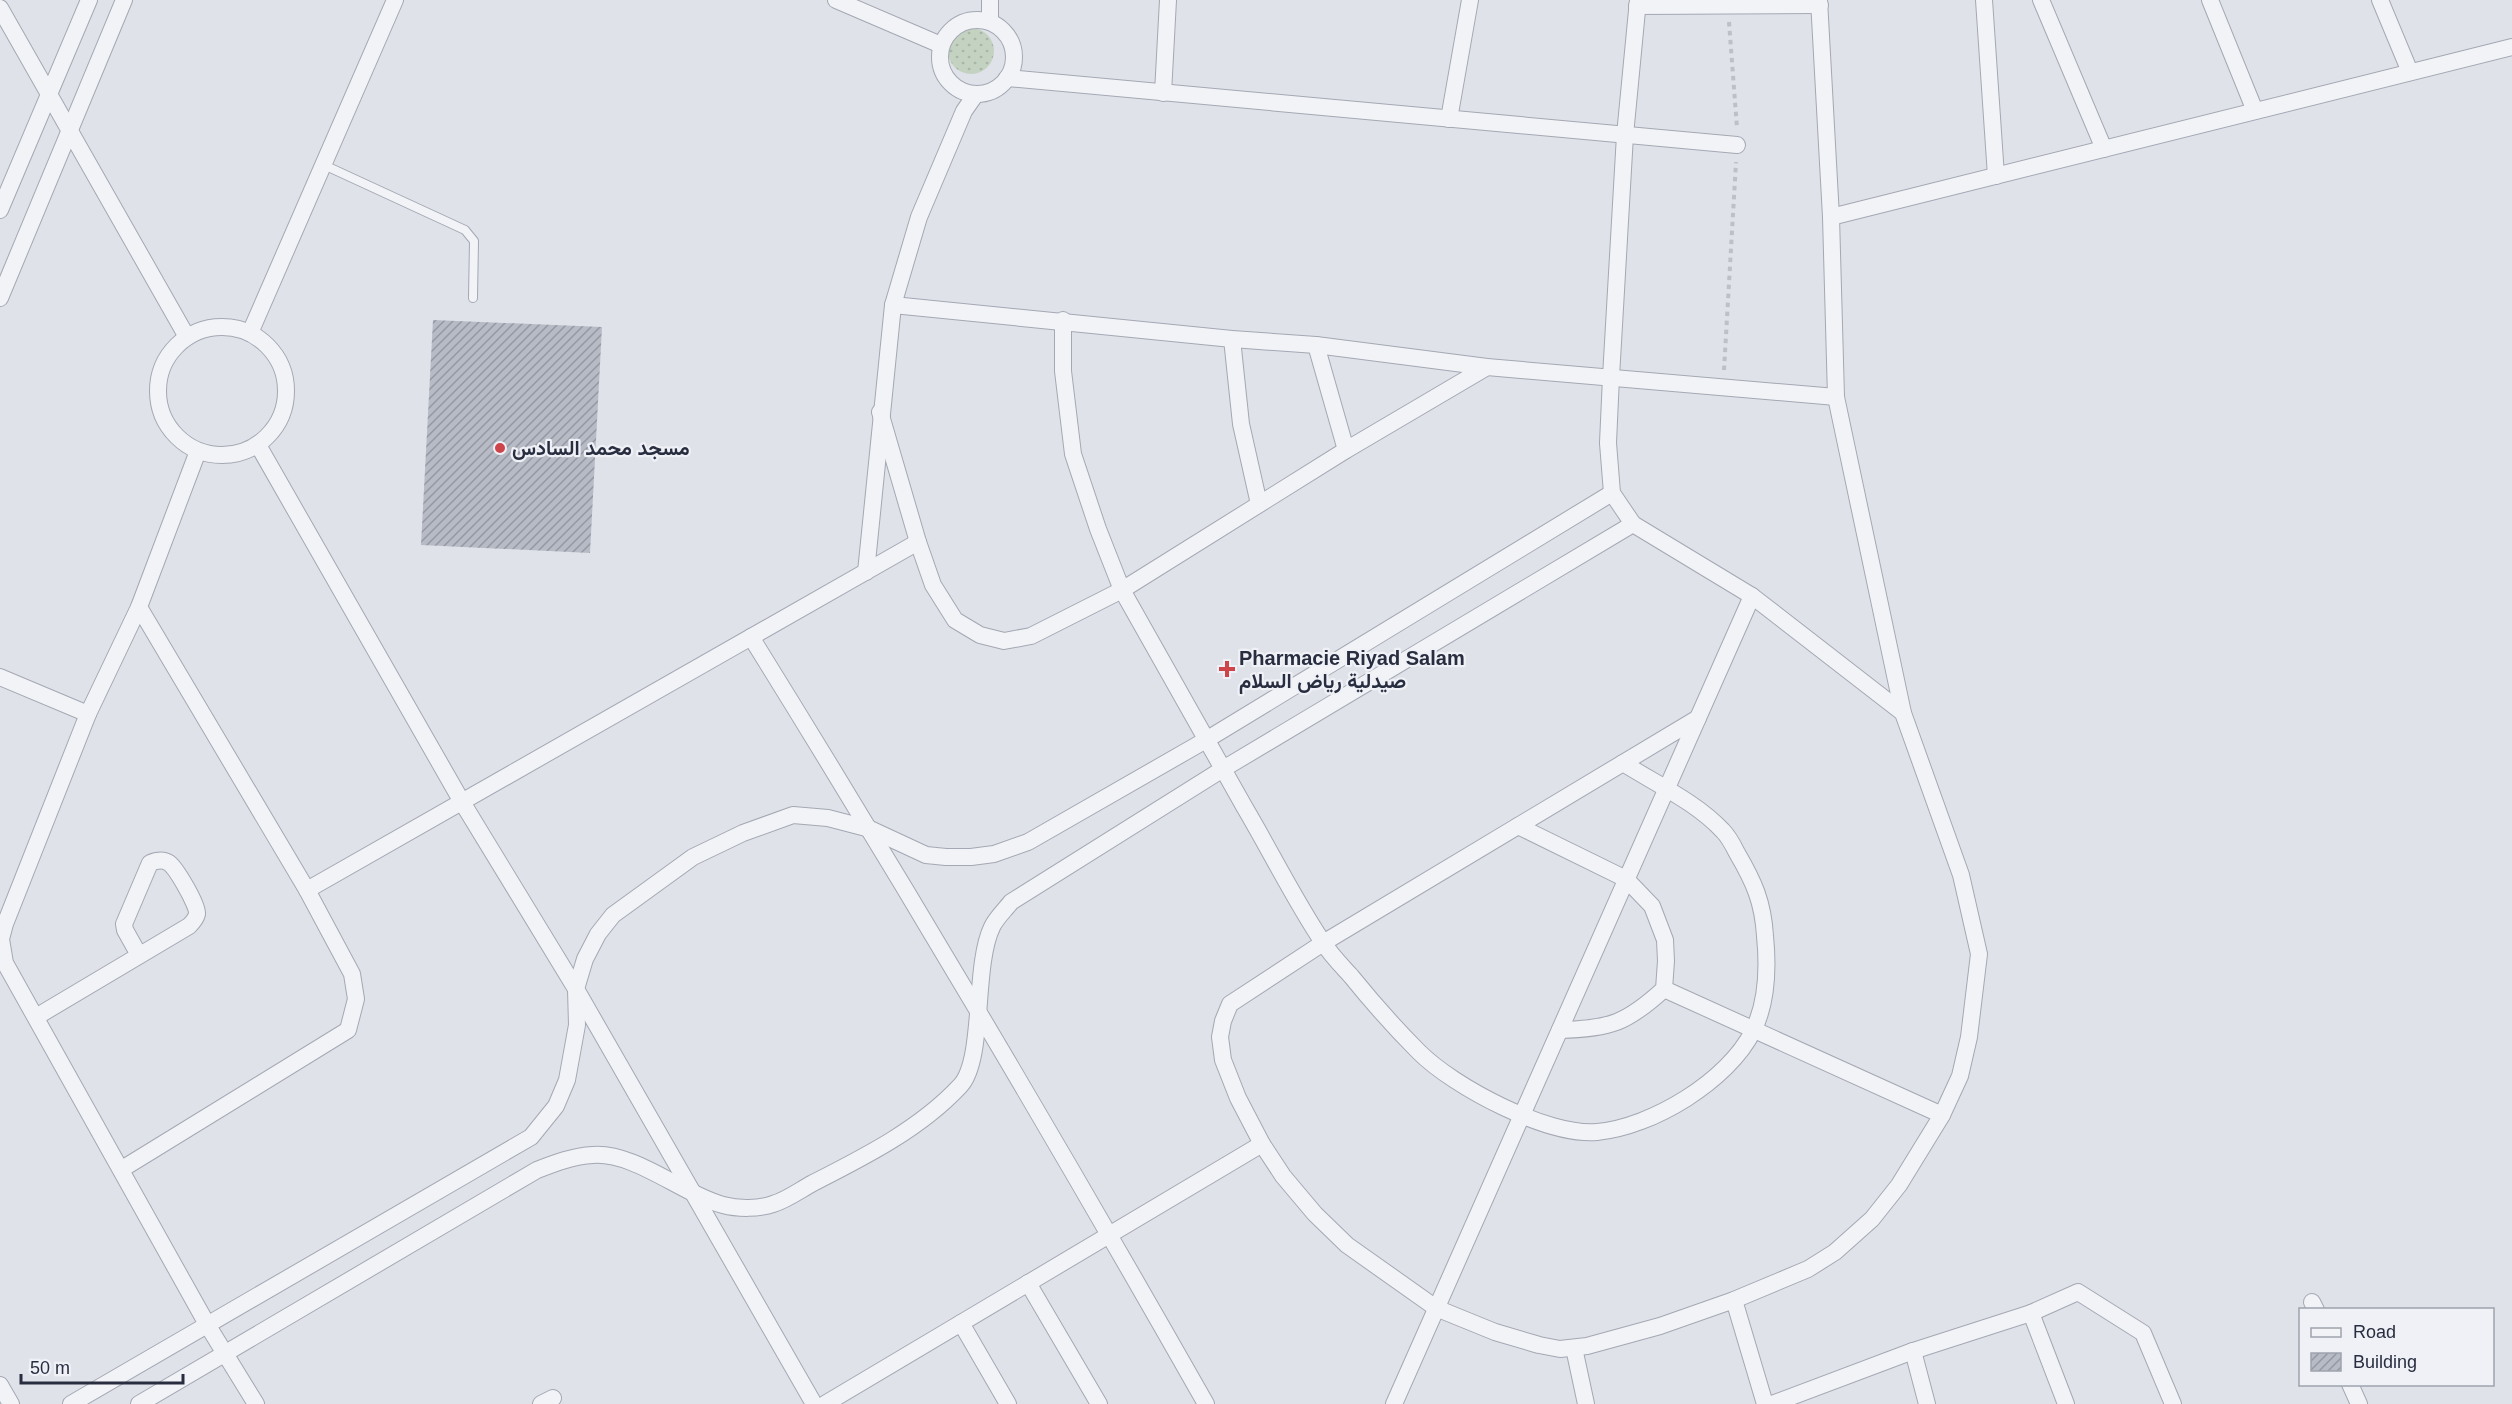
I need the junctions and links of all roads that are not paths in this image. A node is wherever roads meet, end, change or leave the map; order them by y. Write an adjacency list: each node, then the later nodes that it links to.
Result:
1 (88, 0): 22 (street)
2 (124, 0): 25 (street)
3 (395, 0): 29 (street)
4 (836, 0): 16 (street)
5 (990, 0): 15 (street)
6 (1168, 0): 20 (street)
7 (1470, 0): 24 (street)
8 (1984, 0): 30 (street)
9 (2041, 0): 28 (street)
10 (2210, 0): 23 (street)
11 (2380, 0): 18 (street)
12 (1637, 3): 13 (street); 26 (street)
13 (1819, 3): 32 (street)
14 (0, 8): 22 (street)
15 (990, 21): 16 (street); 19 (street)
16 (941, 45): 21 (street)
17 (2512, 47): 18 (street)
18 (2410, 72): 23 (street)
19 (1007, 78): 20 (street); 21 (street)
20 (1163, 93): 24 (street)
21 (976, 94): 35 (street)
22 (48, 96): 25 (street); 31 (street)
23 (2255, 111): 28 (street)
24 (1449, 119): 26 (street)
25 (69, 132): 33 (street); 38 (street)
26 (1625, 135): 27 (street); 42 (street)
27 (1737, 145)
28 (2104, 149): 30 (street)
29 (324, 165): 34 (lane); 37 (street)
30 (1996, 176): 32 (street)
31 (0, 210)
32 (1831, 217): 43 (street)
33 (0, 298)
34 (473, 298)
35 (893, 304): 36 (street); 44 (street)
36 (1063, 320): 39 (street); 53 (street)
37 (250, 333): 38 (street); 45 (street)
38 (187, 337): 47 (street)
39 (1232, 339): 40 (street); 49 (street)
40 (1316, 345): 41 (street); 46 (street)
41 (1487, 367): 42 (street); 46 (street)
42 (1611, 377): 43 (street); 48 (street)
43 (1836, 397): 58 (street)
44 (880, 412): 51 (street); 52 (street)
45 (258, 445): 47 (street); 65 (street)
46 (1346, 450): 49 (street)
47 (198, 451): 55 (street)
48 (1612, 494): 50 (street); 61 (street)
49 (1259, 504): 53 (street)
50 (1633, 524): 54 (street); 63 (street)
51 (918, 542): 52 (street); 53 (street)
52 (866, 572): 56 (street)
53 (1122, 590): 61 (street)
54 (1752, 596): 58 (street); 60 (street)
55 (139, 607): 59 (street); 69 (street)
56 (751, 637): 65 (street); 67 (street)
57 (0, 677): 59 (street)
58 (1903, 713): 78 (street)
59 (88, 714): 75 (street)
60 (1698, 718): 62 (street); 64 (street)
61 (1206, 740): 63 (street); 67 (street)
62 (1623, 763): 64 (street); 66 (street)
63 (1223, 769): 70 (street); 74 (street)
64 (1666, 790): 68 (street); 77 (street)
65 (462, 802): 69 (street); 72 (street)
66 (1518, 826): 68 (street); 70 (street)
67 (870, 829): 72 (street); 74 (street)
68 (1626, 879): 73 (street); 76 (street)
69 (308, 890): 81 (street)
70 (1323, 943): 79 (street); 80 (street)
71 (139, 955): 71 (street); 75 (street)
72 (576, 989): 82 (street); 89 (street)
73 (1664, 989): 76 (street); 77 (street)
74 (978, 1009): 82 (street); 83 (street)
75 (36, 1017): 81 (street)
76 (1560, 1030): 79 (street)
77 (1754, 1030): 78 (street); 79 (street)
78 (1942, 1115): 85 (street)
79 (1521, 1116): 86 (street)
80 (1263, 1144): 83 (street); 86 (street)
81 (122, 1169): 89 (street)
82 (692, 1195): 92 (street); 99 (street)
83 (1110, 1235): 84 (street); 103 (street)
84 (1028, 1283): 88 (street); 102 (street)
85 (1734, 1300): 90 (street); 106 (street)
86 (1436, 1308): 90 (street); 104 (street)
87 (2031, 1313): 91 (street); 109 (street); 110 (street)
88 (961, 1323): 100 (street); 101 (street)
89 (208, 1326): 92 (street); 96 (street)
90 (1574, 1348): 105 (street)
91 (1913, 1351): 107 (street); 108 (street)
92 (224, 1353): 97 (street); 98 (street)
93 (0, 1385): 95 (street)
94 (2351, 1386): 111 (street)
95 (11, 1404)
96 (71, 1404)
97 (139, 1404)
98 (256, 1404)
99 (814, 1404)
100 (825, 1404)
101 (1008, 1404)
102 (1099, 1404)
103 (1206, 1404)
104 (1394, 1404)
105 (1586, 1404)
106 (1766, 1404)
107 (1772, 1404)
108 (1927, 1404)
109 (2066, 1404)
110 (2173, 1404)
111 (2359, 1404)

